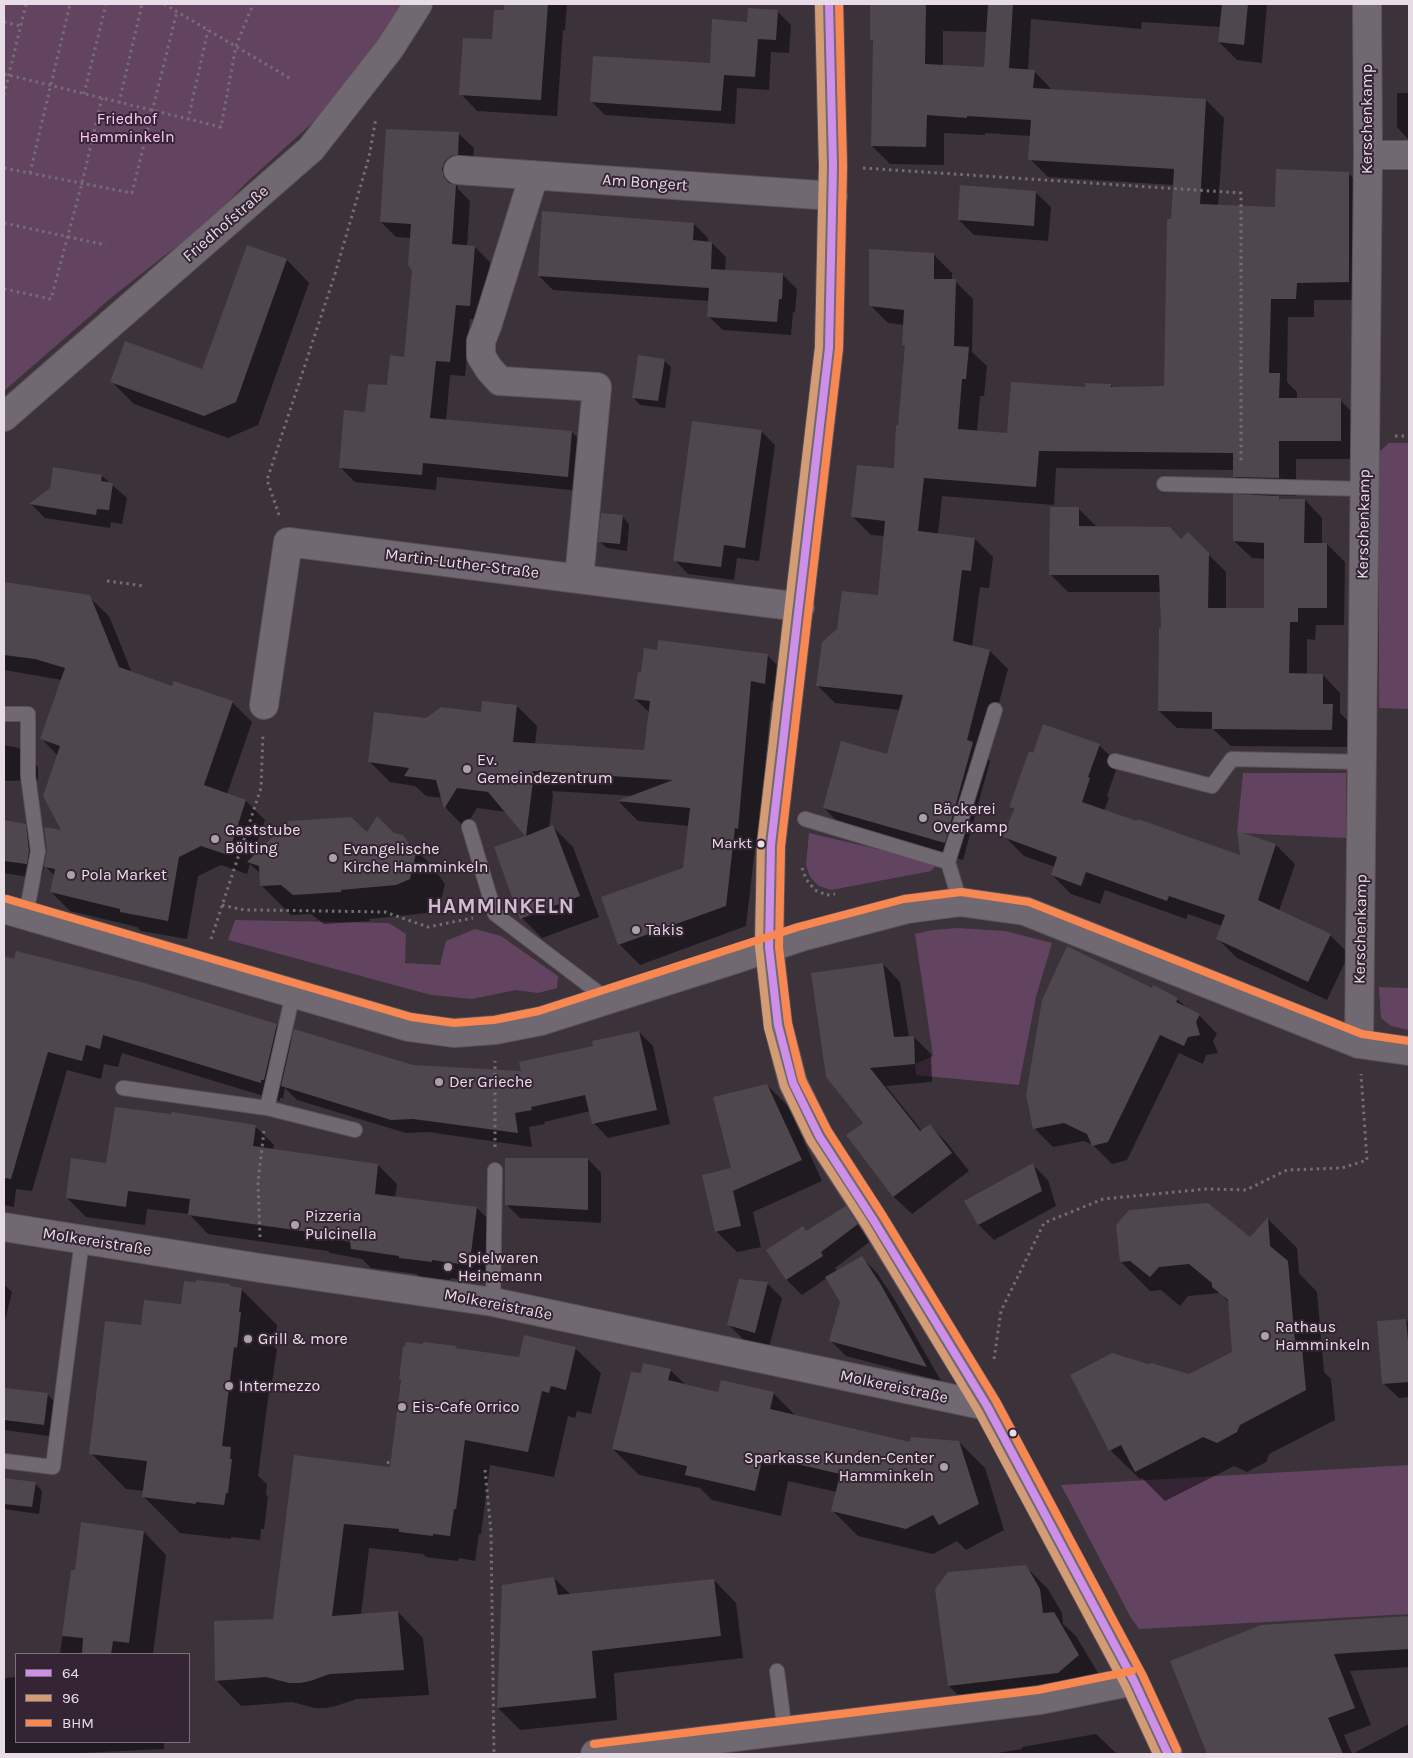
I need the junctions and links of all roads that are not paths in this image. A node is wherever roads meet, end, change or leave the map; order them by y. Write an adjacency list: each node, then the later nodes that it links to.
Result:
1 (418, 4): 9 (street, Friedhofstraße)
2 (830, 4): 8 (street)
3 (1367, 4): 4 (street, Kerschenkamp)
4 (1368, 155): 5 (street); 11 (street, Kerschenkamp)
5 (1409, 155)
6 (458, 170): 7 (street, Am Bongert)
7 (534, 175): 8 (street, Am Bongert); 12 (street)
8 (833, 196): 13 (street)
9 (4, 417)
10 (1164, 484): 11 (lane)
11 (1365, 489): 18 (street, Kerschenkamp)
12 (579, 579): 13 (street, Martin-Luther-Straße); 14 (street, Martin-Luther-Straße)
13 (800, 607): 24 (street)
14 (264, 705)
15 (995, 710): 21 (lane)
16 (4, 714): 23 (lane)
17 (1115, 761): 18 (lane)
18 (1362, 762): 27 (street, Kerschenkamp)
19 (805, 819): 21 (lane)
20 (469, 828): 26 (lane)
21 (948, 862): 22 (lane)
22 (960, 902): 24 (street); 27 (street)
23 (15, 912): 25 (street)
24 (769, 947): 26 (street); 36 (street)
25 (293, 994): 26 (street); 30 (lane)
26 (608, 1000)
27 (1360, 1044): 28 (street)
28 (1409, 1051)
29 (123, 1088): 30 (lane)
30 (267, 1108): 31 (lane)
31 (355, 1130)
32 (495, 1170): 35 (lane)
33 (4, 1227): 34 (street, Molkereistraße)
34 (82, 1240): 35 (street, Molkereistraße); 37 (lane)
35 (493, 1302): 36 (street, Molkereistraße)
36 (987, 1406): 39 (street)
37 (4, 1461)
38 (777, 1671): 40 (lane)
39 (1134, 1681): 40 (street); 42 (street)
40 (785, 1732): 41 (street)
41 (595, 1754)
42 (1168, 1754)

